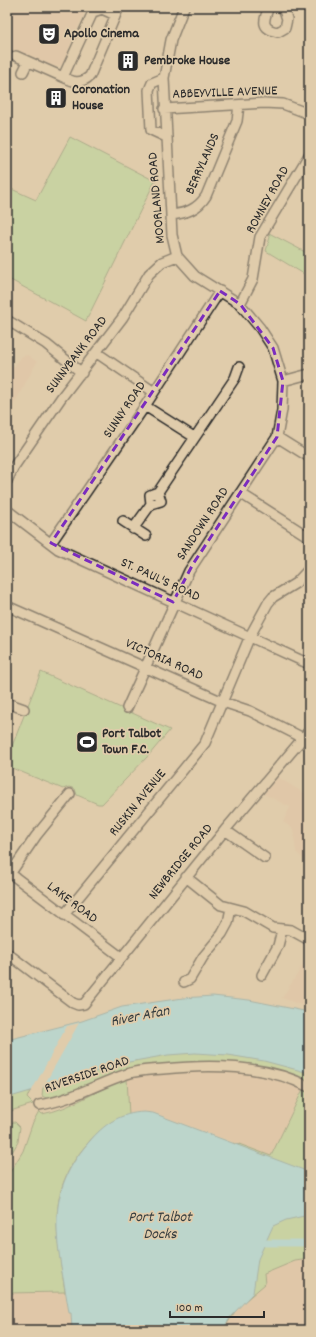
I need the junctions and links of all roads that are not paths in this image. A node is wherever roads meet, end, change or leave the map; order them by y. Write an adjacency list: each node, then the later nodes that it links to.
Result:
1 (184, 7): 9 (street, MOORLAND ROAD)
2 (268, 7): 3 (street)
3 (283, 7)
4 (117, 11): 8 (street); 8 (street)
5 (16, 56): 6 (street)
6 (28, 62): 7 (street); 8 (street)
7 (23, 72)
8 (63, 76)
9 (164, 78): 11 (street, MOORLAND ROAD); 13 (street, MOORLAND ROAD)
10 (239, 105): 11 (street, ABBEYVILLE AVENUE); 12 (street, ABBEYVILLE AVENUE); 15 (street, BERRYLANDS)
11 (164, 109): 13 (street, MOORLAND ROAD)
12 (309, 114)
13 (166, 137): 15 (street, MOORLAND ROAD)
14 (309, 156): 18 (street, ROMNEY ROAD)
15 (171, 215): 16 (street, MOORLAND ROAD)
16 (177, 256): 17 (street, MOORLAND ROAD); 20 (street, SUNNYBANK ROAD)
17 (220, 291): 18 (street, MOORLAND ROAD); 25 (street, SUNNY ROAD)
18 (240, 304): 24 (street, MOORLAND ROAD)
19 (7, 320): 22 (street)
20 (97, 353): 22 (street, SUNNYBANK ROAD); 25 (street)
21 (239, 367): 27 (street)
22 (82, 373): 30 (street, SUNNYBANK ROAD)
23 (309, 374): 24 (street)
24 (283, 381): 28 (street, SANDOWN ROAD)
25 (154, 392): 26 (street, SUNNY ROAD)
26 (145, 406): 27 (street); 37 (street, SUNNY ROAD)
27 (194, 437): 34 (street)
28 (277, 437): 29 (street); 31 (street, SANDOWN ROAD)
29 (309, 457)
30 (7, 481)
31 (240, 493): 36 (street); 39 (street, SANDOWN ROAD)
32 (7, 510): 37 (street, ST. PAUL'S ROAD)
33 (123, 521): 34 (street)
34 (133, 529): 35 (street)
35 (146, 536)
36 (309, 537)
37 (51, 543): 39 (street, ST. PAUL'S ROAD)
38 (309, 569): 41 (street, RUSKIN AVENUE)
39 (174, 602): 41 (street, ST. PAUL'S ROAD); 43 (street, SANDOWN ROAD)
40 (7, 606): 43 (street, VICTORIA ROAD)
41 (250, 636): 42 (street, ST. PAUL'S ROAD); 44 (street, RUSKIN AVENUE)
42 (309, 664)
43 (145, 667): 44 (street, VICTORIA ROAD); 46 (street, SANDOWN ROAD)
44 (223, 702): 48 (street, VICTORIA ROAD); 55 (street, RUSKIN AVENUE)
45 (7, 703): 47 (street)
46 (127, 708)
47 (24, 709)
48 (307, 737): 50 (street, NEWBRIDGE ROAD)
49 (70, 794): 52 (street)
50 (225, 830): 51 (street); 53 (street, NEWBRIDGE ROAD)
51 (262, 853)
52 (8, 873): 55 (street, LAKE ROAD)
53 (186, 877): 54 (street); 59 (street, NEWBRIDGE ROAD)
54 (231, 908): 56 (street); 61 (street)
55 (64, 915): 59 (street, LAKE ROAD)
56 (282, 930): 57 (street); 60 (street)
57 (306, 935)
58 (7, 954): 59 (street, NEWBRIDGE ROAD)
59 (121, 957)
60 (263, 969)
61 (190, 982)
62 (309, 1087): 63 (street, RIVERSIDE ROAD)
63 (39, 1105)

